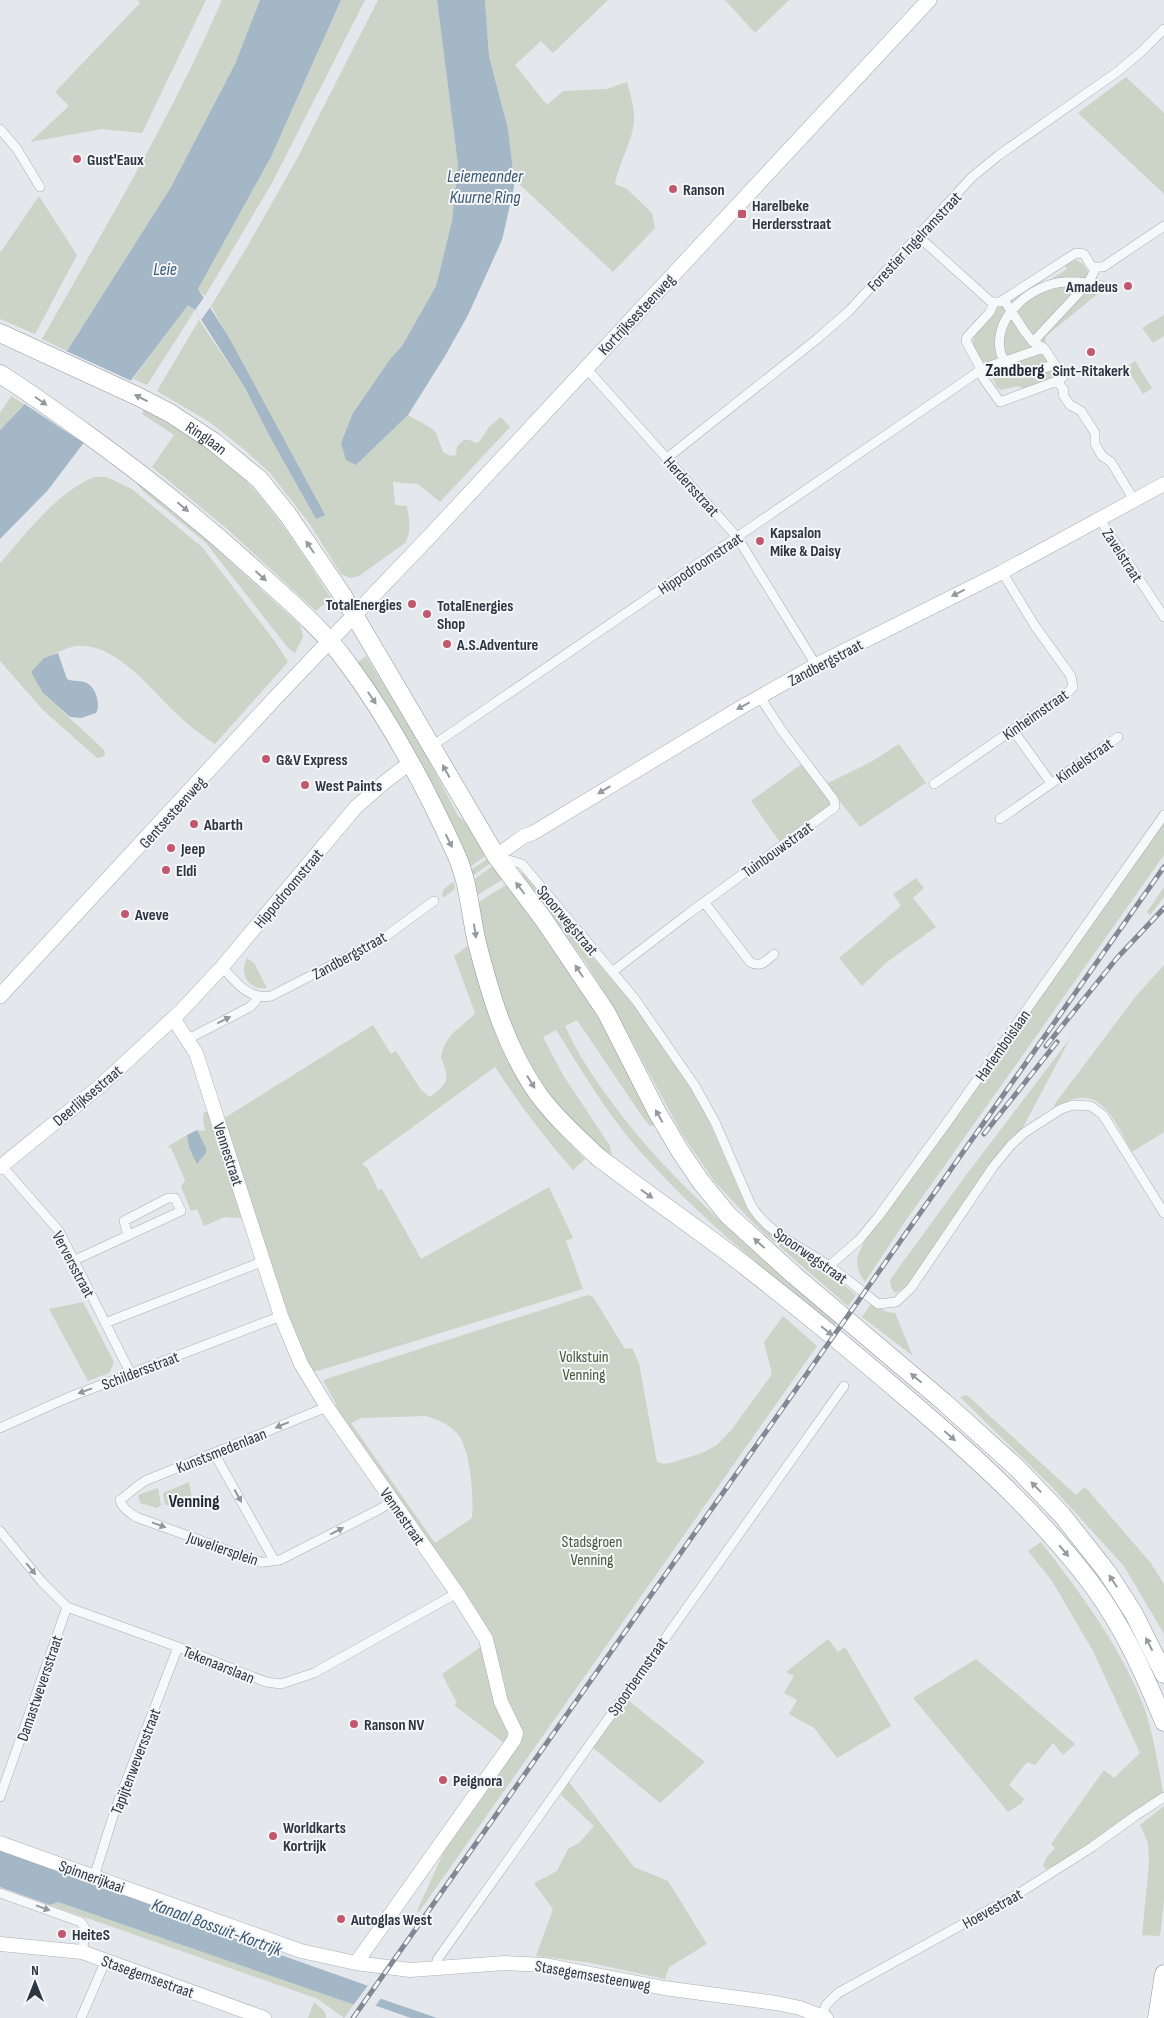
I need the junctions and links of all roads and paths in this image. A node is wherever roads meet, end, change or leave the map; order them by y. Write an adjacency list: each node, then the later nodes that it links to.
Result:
1 (929, 0): 18 (main road, Kortrijksesteenweg)
2 (1164, 29): 6 (street, Forestier Ingelramstraat)
3 (0, 129): 4 (street)
4 (40, 187)
5 (1164, 226): 7 (street)
6 (918, 236): 11 (street); 22 (street, Forestier Ingelramstraat)
7 (1096, 268): 8 (street); 10 (street)
8 (1088, 283): 9 (street); 12 (street); 14 (street)
9 (1107, 287)
10 (1004, 300): 11 (street); 12 (street)
11 (994, 302): 19 (street)
12 (1012, 311): 14 (street); 16 (street)
13 (0, 333): 29 (highway, Ringlaan, one-way to 13)
14 (1033, 342): 15 (street)
15 (1044, 348): 16 (street, Hippodroomstraat); 17 (street)
16 (1004, 362): 17 (street); 19 (street, Hippodroomstraat)
17 (1055, 364): 21 (street)
18 (586, 368): 22 (street, Herdersstraat); 29 (main road, Kortrijksesteenweg)
19 (981, 369): 21 (street); 26 (street, Hippodroomstraat)
20 (0, 374): 30 (highway, one-way to 30)
21 (1057, 381): 24 (street)
22 (666, 458): 26 (street, Herdersstraat)
23 (1164, 484): 24 (street, Zandbergstraat)
24 (1134, 500): 25 (street, Zandbergstraat)
25 (1100, 518): 27 (street, Zandbergstraat); 28 (street, Zavelstraat)
26 (737, 537): 31 (street, Herdersstraat); 35 (street, Hippodroomstraat)
27 (1002, 572): 31 (street, Zandbergstraat, one-way to 31); 33 (street, Kinheimstraat)
28 (1164, 617)
29 (349, 622): 30 (main road, Gentsesteenweg); 35 (highway, Ringlaan)
30 (330, 643): 36 (highway, one-way to 36); 47 (main road, Gentsesteenweg)
31 (816, 665): 32 (street, Zandbergstraat)
32 (760, 697): 41 (street, Zandbergstraat, one-way to 41); 43 (street, Tuinbouwstraat)
33 (1013, 730): 37 (street, Kindelstraat); 38 (street, Kinheimstraat)
34 (1118, 737): 37 (street, Kindelstraat)
35 (432, 746): 41 (highway, Ringlaan, one-way to 35)
36 (410, 763): 45 (street, Hippodroomstraat); 72 (highway, one-way to 72)
37 (1051, 783): 40 (street, Kindelstraat)
38 (934, 784)
39 (1164, 814): 56 (street, Harlemboislaan)
40 (1000, 819)
41 (496, 856): 46 (street, Spoorwegstraat); 71 (highway, Ringlaan, one-way to 41)
42 (434, 901): 48 (street, Zandbergstraat)
43 (704, 902): 44 (street); 46 (street, Tuinbouwstraat)
44 (774, 954)
45 (222, 967): 48 (street); 49 (street, Hippodroomstraat)
46 (612, 972): 56 (street, Spoorwegstraat)
47 (0, 996)
48 (258, 997): 50 (street, Zandbergstraat, one-way to 48)
49 (172, 1020): 50 (street); 51 (street, Deerlijksestraat)
50 (188, 1040): 55 (street, Vennestraat)
51 (1, 1166): 54 (street, Verversstraat)
52 (1164, 1213): 56 (street, Spoorwegstraat)
53 (128, 1235): 53 (street); 54 (street)
54 (75, 1260): 58 (street, Verversstraat)
55 (264, 1261): 57 (street, Vennestraat); 58 (street)
56 (829, 1266)
57 (281, 1316): 59 (street, Schildersstraat); 61 (street, Vennestraat)
58 (105, 1323): 59 (street, Verversstraat)
59 (131, 1374): 62 (street, Schildersstraat, one-way to 62)
60 (844, 1386): 82 (street, Spoorbermstraat)
61 (327, 1406): 63 (street, Kunstsmedenlaan, one-way to 63); 65 (street, Vennestraat)
62 (0, 1428)
63 (214, 1453): 64 (street, Kunstsmedenlaan); 67 (street, Juweliersplein, one-way to 67)
64 (120, 1500): 67 (street, Juweliersplein, one-way to 67)
65 (392, 1501): 67 (street, one-way to 65); 68 (street, Vennestraat)
66 (0, 1531): 69 (street, Tekenaarslaan, one-way to 69)
67 (274, 1560)
68 (456, 1593): 70 (street, Tekenaarslaan); 81 (street, Vennestraat)
69 (67, 1607): 70 (street, Tekenaarslaan); 74 (street, Damastweversstraat)
70 (178, 1647): 76 (street, Tapijtenweversstraat)
71 (1164, 1674)
72 (1164, 1722)
73 (1164, 1797): 84 (street, Hoevestraat)
74 (0, 1798)
75 (0, 1843): 76 (street, Spinnerijkaai)
76 (94, 1876): 81 (street, Spinnerijkaai)
77 (0, 1893): 79 (street, one-way to 79)
78 (0, 1944): 79 (street, Stasegemsestraat)
79 (82, 1952): 80 (street, Stasegemsestraat)
80 (106, 1960): 85 (street); 86 (street, Stasegemsestraat)
81 (356, 1963): 82 (street, Stasegemsesteenweg)
82 (438, 1969): 84 (street, Stasegemsesteenweg)
83 (1164, 1974): 87 (highway)
84 (824, 2017)
85 (81, 2018)
86 (264, 2018)
87 (1157, 2018)

